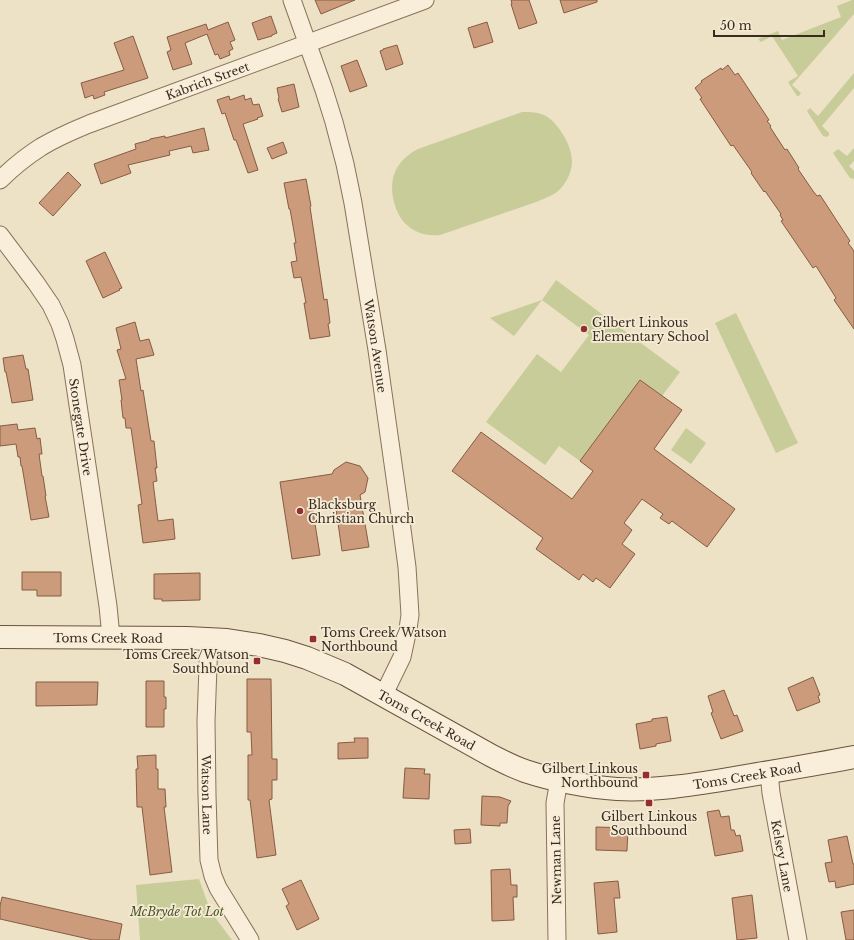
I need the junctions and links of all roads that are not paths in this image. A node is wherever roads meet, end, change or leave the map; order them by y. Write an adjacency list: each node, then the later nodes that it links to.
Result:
1 (292, 0): 3 (street, Watson Avenue)
2 (425, 0): 3 (street, Kabrich Street)
3 (308, 43): 4 (street, Kabrich Street); 9 (street, Watson Avenue)
4 (0, 180)
5 (0, 235): 7 (street, Stonegate Drive)
6 (0, 637): 7 (main road, Toms Creek Road)
7 (111, 637): 8 (main road, Toms Creek Road)
8 (209, 639): 9 (main road, Toms Creek Road); 13 (street, Watson Lane)
9 (383, 696): 12 (main road, Toms Creek Road)
10 (854, 757): 11 (main road, Toms Creek Road)
11 (769, 772): 12 (main road, Toms Creek Road); 15 (street, Kelsey Lane)
12 (559, 780): 14 (street, Newman Lane)
13 (250, 940)
14 (557, 940)
15 (798, 940)

